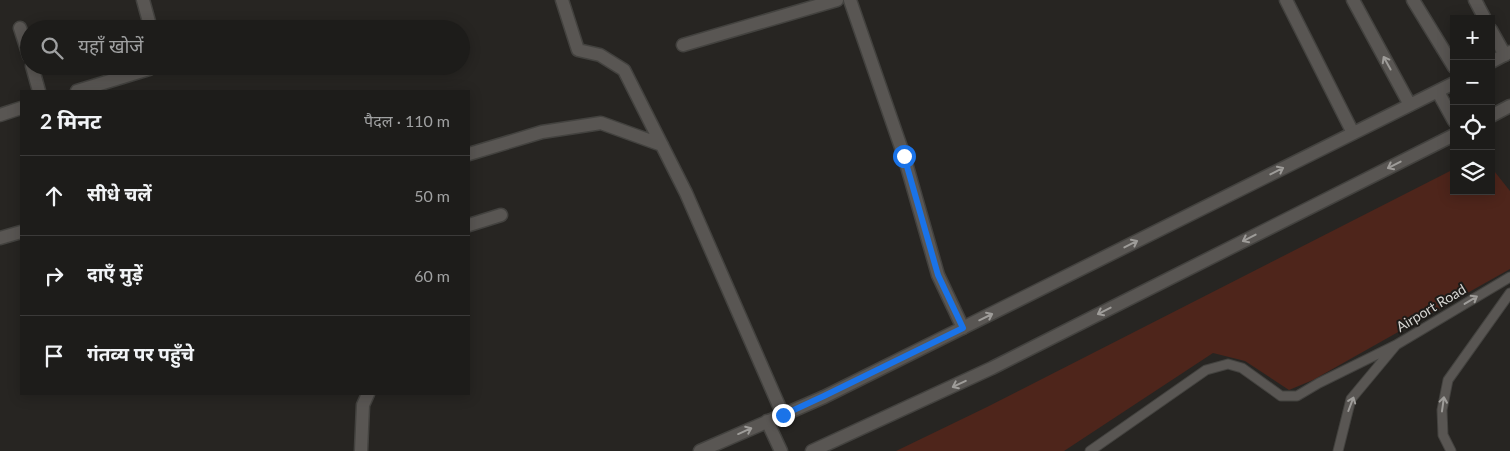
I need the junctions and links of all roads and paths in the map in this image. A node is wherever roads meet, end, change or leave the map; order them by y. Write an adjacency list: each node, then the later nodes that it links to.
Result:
1 (143, 0): 10 (street)
2 (562, 0): 30 (street)
3 (837, 0): 12 (street)
4 (850, 0): 38 (street)
5 (1286, 0): 28 (street)
6 (1353, 0): 22 (street, one-way to 6)
7 (1413, 0): 14 (street)
8 (1475, 0): 9 (street)
9 (1483, 15)
10 (149, 20)
11 (1495, 36): 13 (street)
12 (683, 46)
13 (1507, 54): 15 (street)
14 (1450, 60)
15 (1495, 60)
16 (35, 75): 19 (street)
17 (129, 75): 20 (street)
18 (1450, 85): 21 (street)
19 (39, 90)
20 (80, 90)
21 (1438, 92): 22 (street); 26 (street)
22 (1410, 105): 28 (street)
23 (1510, 106): 27 (street)
24 (20, 108): 25 (street)
25 (0, 114)
26 (1450, 114)
27 (1495, 114)
28 (1353, 133): 38 (street, one-way to 28)
29 (1450, 137): 46 (street, one-way to 46)
30 (662, 145): 31 (street); 41 (street)
31 (470, 154)
32 (501, 215): 33 (street)
33 (470, 225)
34 (20, 232): 35 (street)
35 (0, 238)
36 (1510, 277): 39 (lane, Airport Road, one-way to 36)
37 (1510, 293): 49 (lane, one-way to 37)
38 (963, 328): 41 (street)
39 (1396, 345): 47 (lane); 48 (lane, Airport Road, one-way to 39)
40 (368, 395): 43 (street)
41 (783, 415): 42 (street)
42 (767, 422): 44 (street, one-way to 42); 45 (street)
43 (361, 451)
44 (700, 451)
45 (781, 451)
46 (812, 451)
47 (1090, 451)
48 (1338, 451)
49 (1451, 451)

